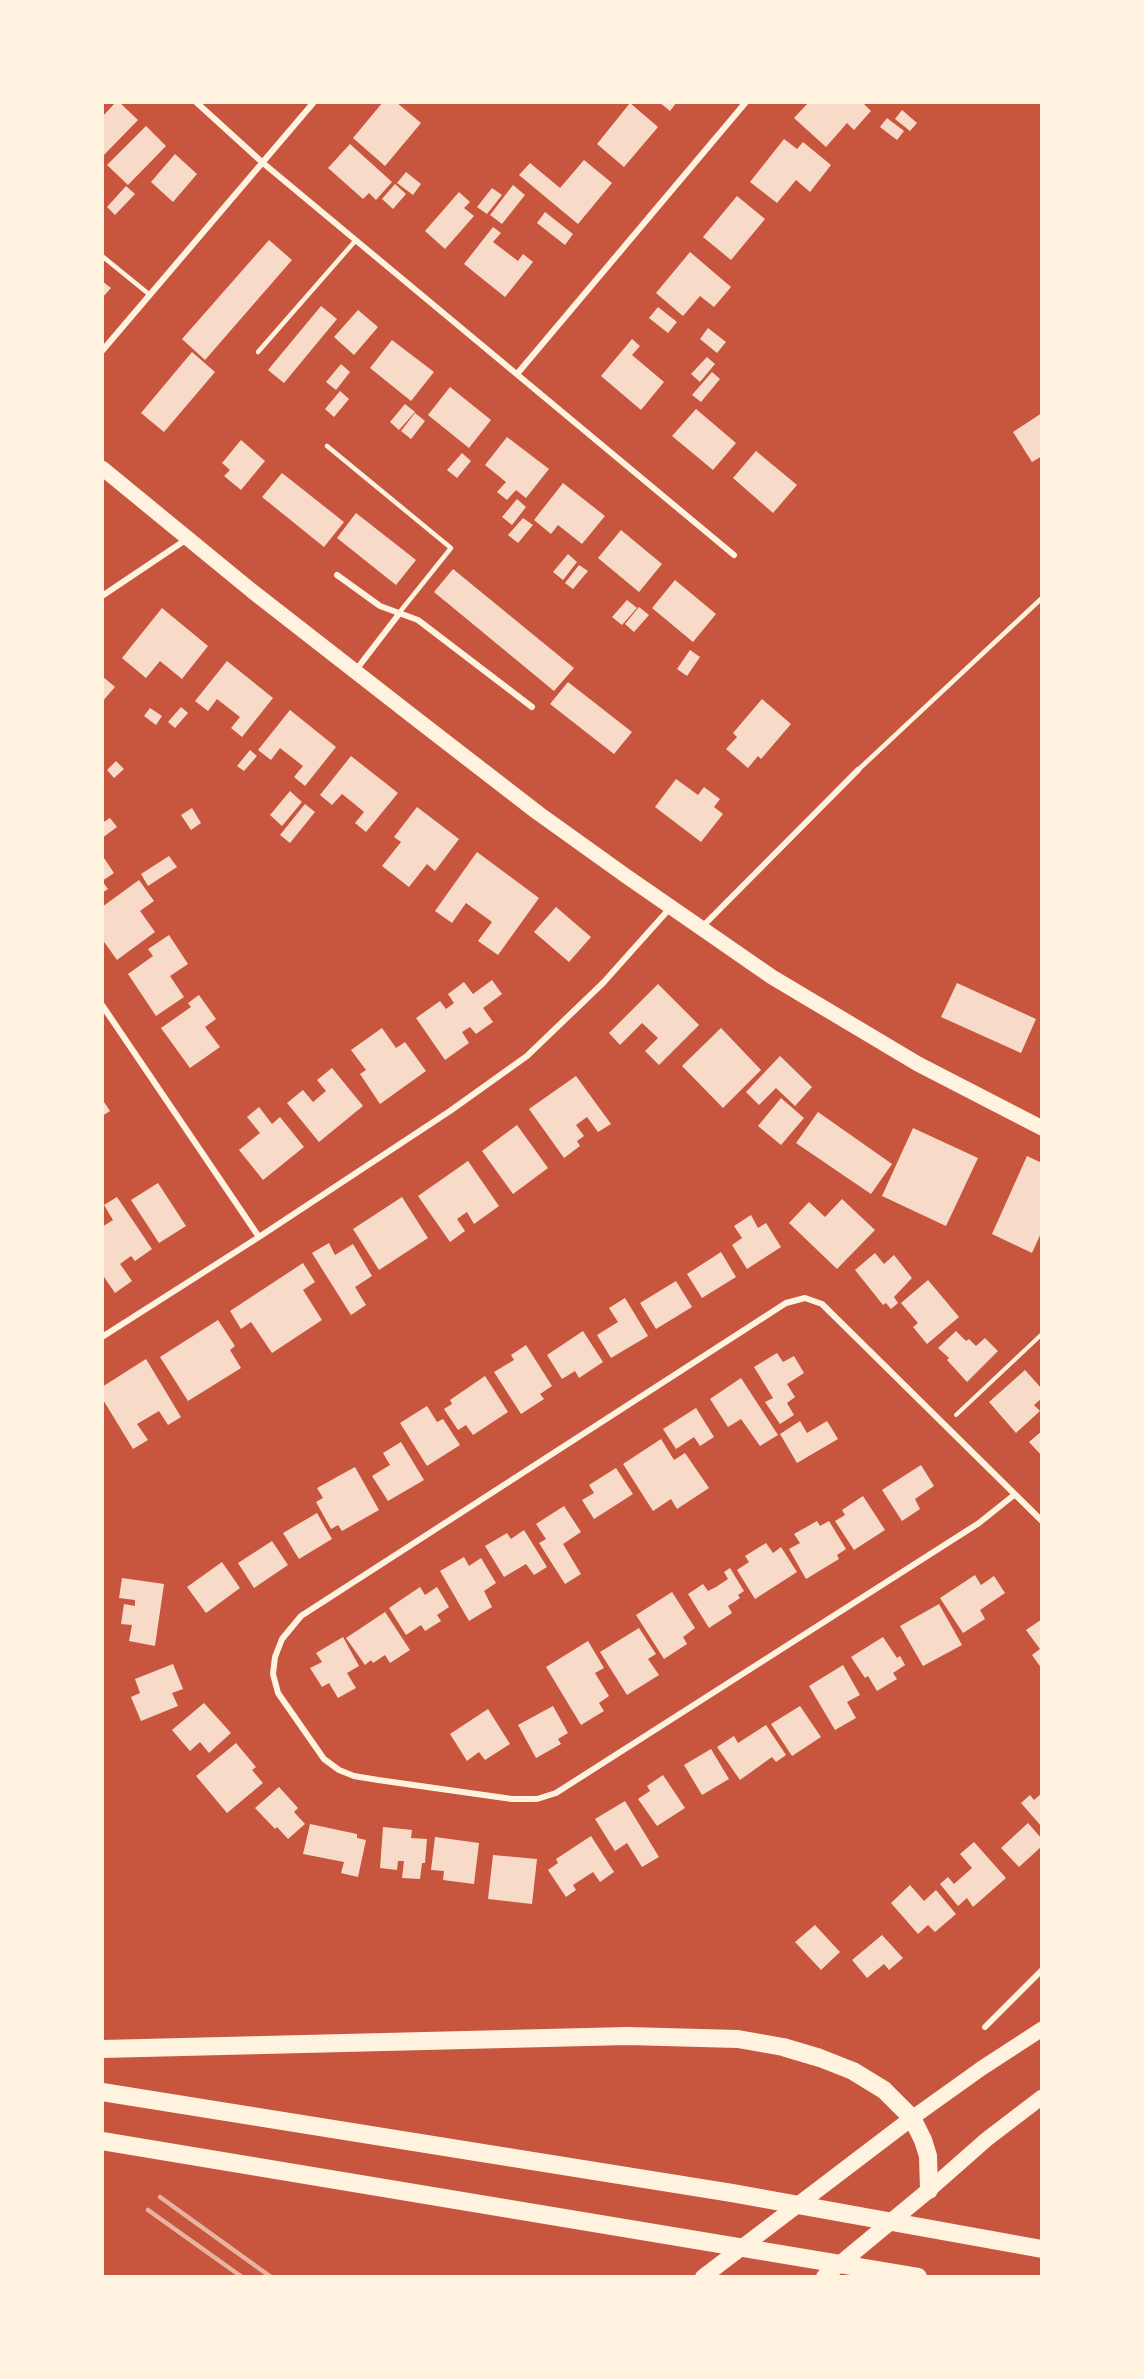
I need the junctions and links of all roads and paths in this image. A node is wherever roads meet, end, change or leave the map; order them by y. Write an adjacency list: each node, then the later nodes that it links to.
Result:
1 (196, 102): 4 (street)
2 (314, 102): 4 (street)
3 (746, 102): 10 (street)
4 (263, 163): 5 (street); 7 (street)
5 (356, 240): 9 (lane); 10 (street)
6 (102, 256): 7 (lane)
7 (150, 295): 8 (street)
8 (102, 351)
9 (258, 352)
10 (517, 374): 14 (street)
11 (327, 447): 18 (lane)
12 (102, 468): 13 (main road)
13 (188, 538): 16 (street); 19 (main road)
14 (734, 555)
15 (337, 575): 18 (street)
16 (102, 596)
17 (1042, 598): 21 (lane)
18 (399, 614): 19 (street); 20 (street)
19 (354, 672): 22 (main road)
20 (532, 707)
21 (858, 770): 23 (street)
22 (671, 907): 23 (main road); 26 (street)
23 (701, 928): 25 (main road)
24 (102, 1005): 26 (street)
25 (1042, 1128)
26 (259, 1237): 28 (street)
27 (1042, 1334): 29 (path)
28 (102, 1337)
29 (944, 1426): 30 (street); 30 (street)
30 (1014, 1495): 31 (street)
31 (1042, 1521)
32 (1042, 1970): 33 (street)
33 (985, 2027)
34 (1042, 2029): 38 (main road)
35 (102, 2049): 38 (highway)
36 (102, 2092): 41 (highway)
37 (1042, 2097): 40 (main road)
38 (912, 2118): 40 (highway); 42 (highway)
39 (102, 2141): 44 (highway)
40 (929, 2190): 43 (highway)
41 (1042, 2249)
42 (703, 2277)
43 (824, 2277)
44 (918, 2277)

